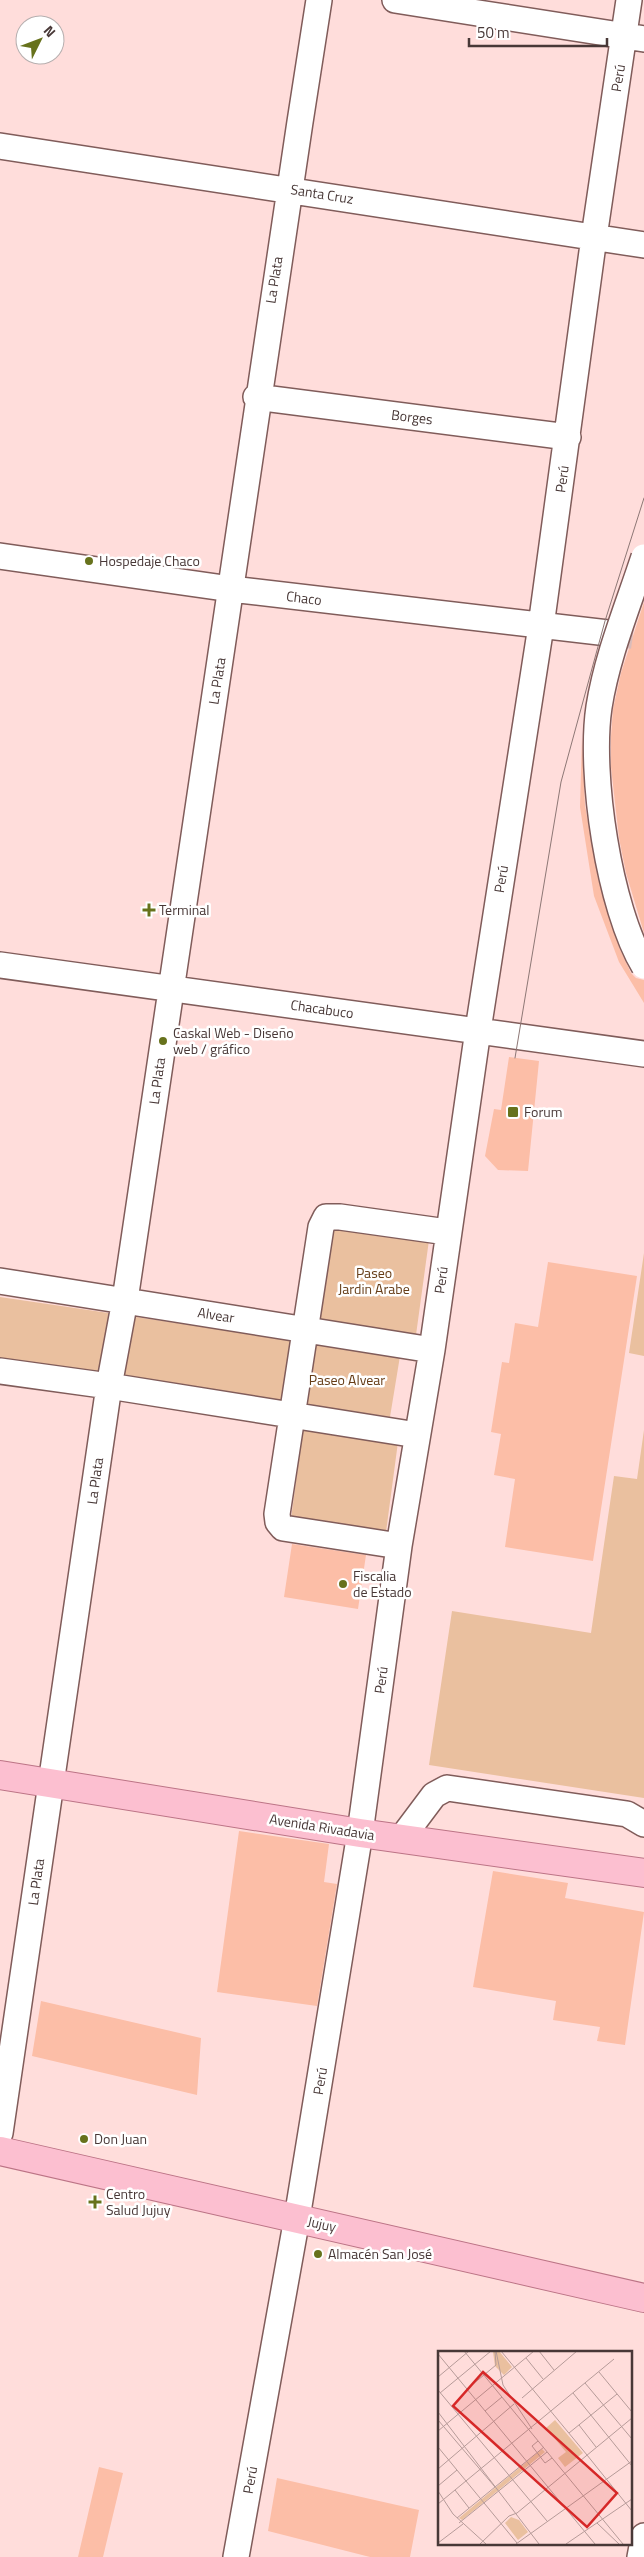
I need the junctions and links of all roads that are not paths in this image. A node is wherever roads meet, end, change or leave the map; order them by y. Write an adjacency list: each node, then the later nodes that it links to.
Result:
1 (318, 0): 6 (street, La Plata)
2 (395, 0): 4 (street)
3 (629, 0): 4 (street, Perú)
4 (634, 38): 7 (street, Perú)
5 (0, 146): 6 (street, Santa Cruz)
6 (289, 189): 7 (street, Santa Cruz); 9 (street, La Plata)
7 (594, 237): 8 (street, Santa Cruz); 10 (street, Perú)
8 (644, 246)
9 (256, 397): 10 (street, Borges); 13 (street, La Plata)
10 (568, 437): 14 (street, Perú)
11 (0, 556): 13 (street, Chaco)
12 (644, 557): 17 (street, bridge)
13 (231, 589): 14 (street, Chaco); 18 (street, La Plata)
14 (541, 626): 15 (street, Chaco); 19 (street, Perú)
15 (608, 633)
16 (0, 966): 18 (street, Chacabuco)
17 (644, 966)
18 (171, 990): 19 (street, Chacabuco); 23 (street, La Plata)
19 (478, 1030): 20 (street, Chacabuco); 21 (street, Perú)
20 (644, 1054)
21 (447, 1232): 24 (street); 25 (street, Perú)
22 (0, 1281): 23 (street, Alvear)
23 (125, 1300): 24 (street, Alvear); 27 (street, La Plata)
24 (306, 1330): 25 (street, Alvear); 28 (street)
25 (432, 1350): 29 (street, Perú)
26 (0, 1371): 27 (street)
27 (109, 1386): 28 (street); 32 (street, La Plata)
28 (293, 1415): 29 (street); 30 (street)
29 (417, 1435): 30 (street, Perú)
30 (399, 1546): 34 (street, Perú)
31 (0, 1775): 32 (main road, Avenida Rivadavia)
32 (50, 1782): 34 (main road, Avenida Rivadavia); 37 (street, La Plata)
33 (644, 1824): 35 (street)
34 (360, 1834): 35 (main road, Avenida Rivadavia); 39 (street, Perú)
35 (401, 1839): 36 (main road, Avenida Rivadavia)
36 (644, 1873)
37 (0, 2133)
38 (0, 2151): 39 (main road, Jujuy)
39 (297, 2218): 40 (main road, Jujuy); 42 (street, Perú)
40 (644, 2298)
41 (644, 2536): 43 (street)
42 (236, 2557)
43 (640, 2557)

